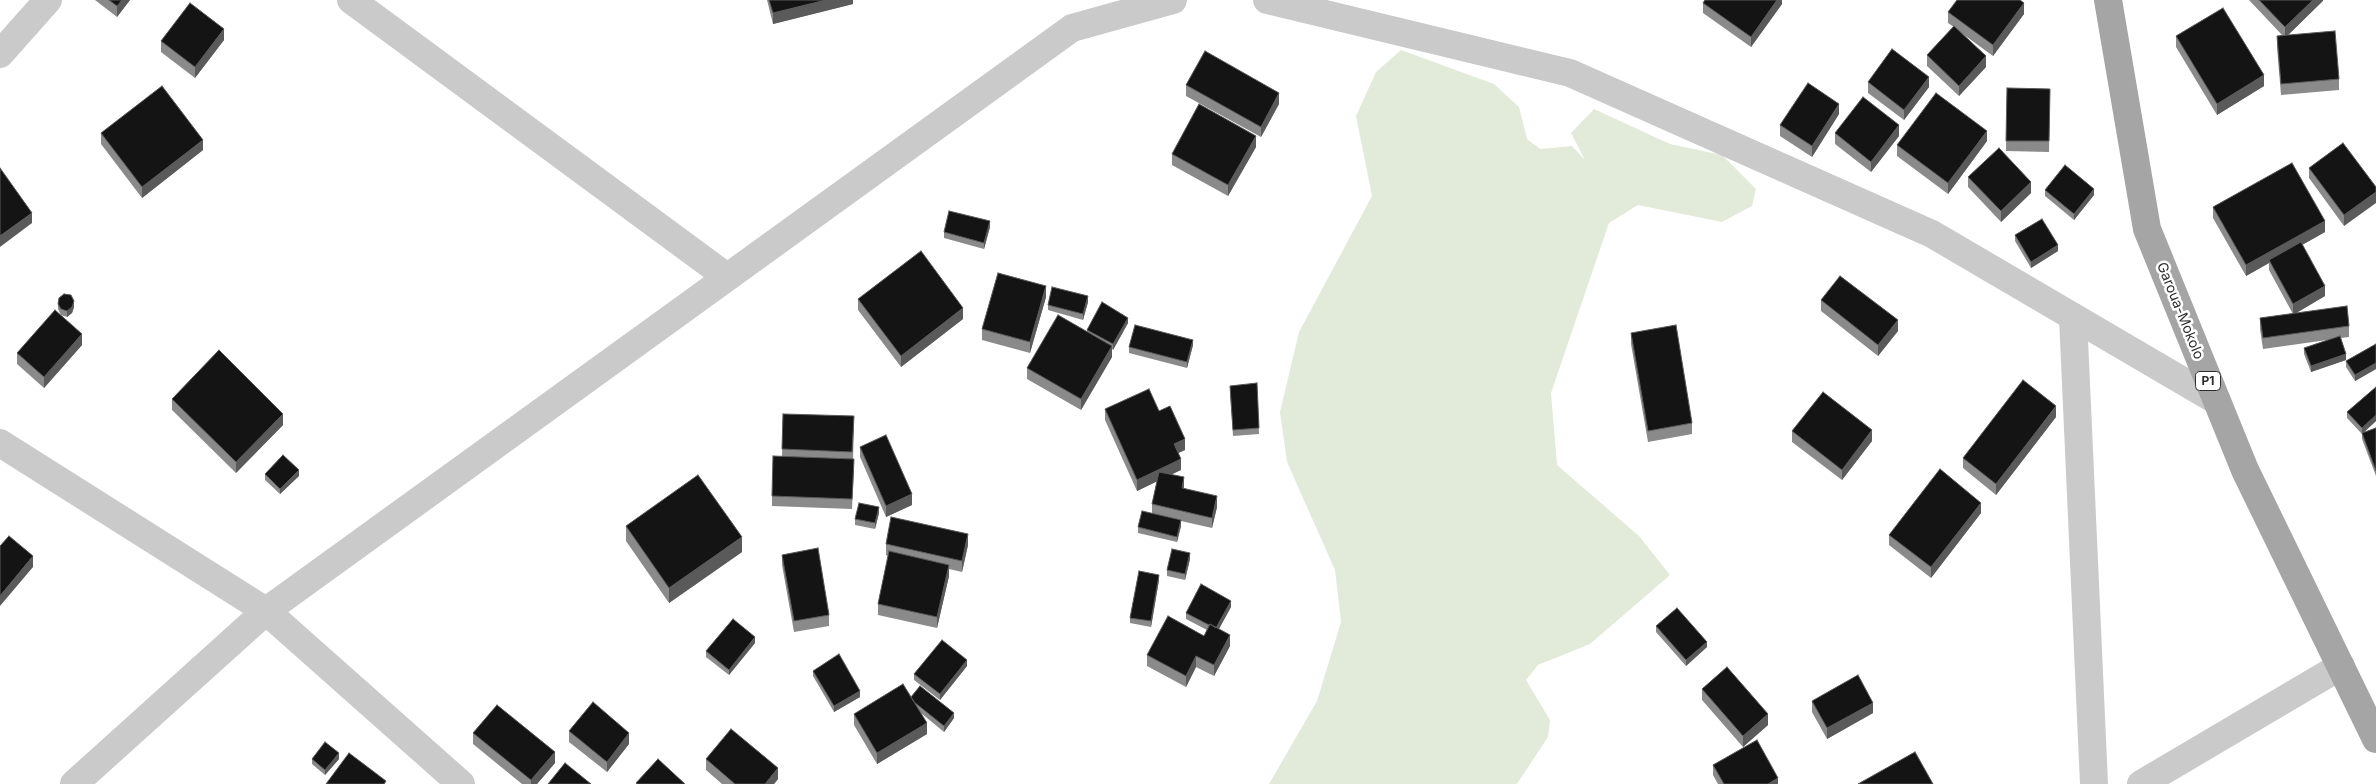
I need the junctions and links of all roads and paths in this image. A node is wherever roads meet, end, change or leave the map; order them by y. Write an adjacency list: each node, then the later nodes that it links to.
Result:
1 (48, 0): 7 (street)
2 (351, 0): 8 (street)
3 (1174, 0): 8 (street)
4 (1267, 0): 6 (street)
5 (2108, 0): 10 (main road, Garoua-Mokolo / P1)
6 (1347, 10): 9 (street)
7 (0, 54)
8 (727, 277): 12 (street)
9 (2074, 317): 10 (street); 17 (street)
10 (2216, 401): 13 (main road, Garoua-Mokolo / P1)
11 (0, 443): 12 (street)
12 (266, 611): 15 (street); 16 (street)
13 (2341, 666): 14 (main road, Garoua-Mokolo / P1); 18 (street)
14 (2376, 739)
15 (74, 784)
16 (461, 784)
17 (2094, 784)
18 (2141, 784)

